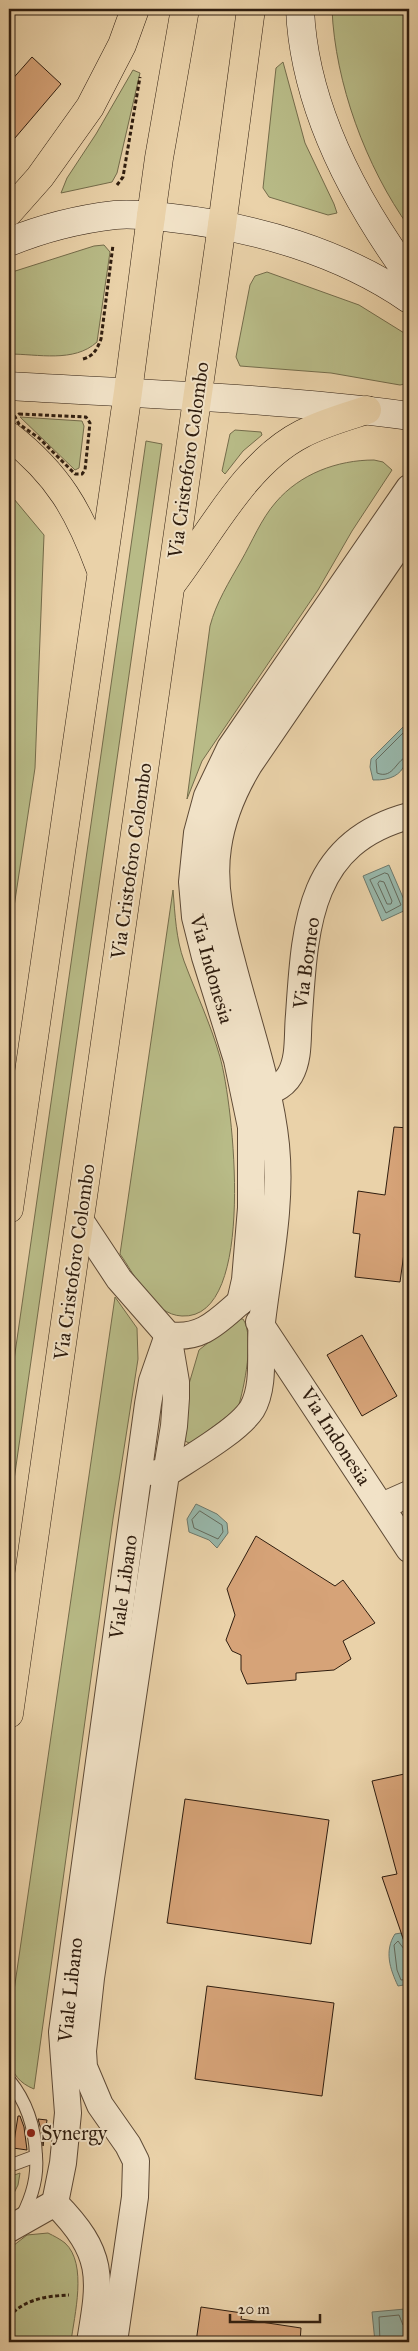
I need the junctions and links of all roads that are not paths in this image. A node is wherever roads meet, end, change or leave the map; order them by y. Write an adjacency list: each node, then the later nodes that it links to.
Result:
1 (134, 9): 5 (main road)
2 (185, 9): 6 (main road)
3 (251, 9): 7 (main road, Via Cristoforo Colombo)
4 (300, 9): 9 (main road)
5 (9, 212)
6 (151, 216): 7 (main road); 8 (main road); 12 (main road)
7 (222, 225): 10 (main road); 13 (main road, Via Cristoforo Colombo)
8 (9, 242)
9 (409, 275)
10 (409, 299)
11 (9, 386): 12 (main road)
12 (128, 392): 13 (main road); 20 (main road)
13 (197, 397): 15 (main road); 21 (main road, Via Cristoforo Colombo)
14 (409, 407): 15 (main road)
15 (367, 410): 16 (main road); 21 (main road)
16 (409, 416)
17 (9, 436): 20 (main road)
18 (409, 488): 22 (street, Via Indonesia)
19 (409, 531): 22 (street, Via Indonesia)
20 (101, 572): 25 (main road)
21 (170, 586): 26 (main road, Via Cristoforo Colombo)
22 (354, 591): 24 (street, Via Indonesia)
23 (409, 816): 24 (street, Via Borneo)
24 (256, 1096): 27 (street, Via Indonesia); 28 (street, Via Indonesia)
25 (9, 1205)
26 (80, 1220): 29 (street); 36 (main road, Via Cristoforo Colombo)
27 (240, 1302): 28 (street, Via Indonesia); 29 (street)
28 (262, 1324): 31 (street); 33 (street, Via Indonesia)
29 (168, 1335): 30 (street, Viale Libano); 31 (street, Viale Libano)
30 (139, 1469): 31 (street); 35 (street, Viale Libano)
31 (166, 1474): 35 (street, Viale Libano)
32 (409, 1494): 33 (street)
33 (382, 1506): 34 (street, Via Indonesia)
34 (409, 1549)
35 (119, 1707): 37 (street, Viale Libano); 38 (street, Viale Libano)
36 (9, 1714)
37 (99, 1752): 38 (street); 39 (street, Viale Libano)
38 (124, 1756): 39 (street, Viale Libano)
39 (88, 1928): 43 (street, Viale Libano); 45 (street, Viale Libano)
40 (9, 2080): 41 (lane)
41 (36, 2156): 42 (lane); 44 (lane)
42 (9, 2166)
43 (56, 2204): 44 (street); 46 (street)
44 (14, 2225)
45 (130, 2234): 46 (street); 48 (street, Viale Libano)
46 (90, 2250): 47 (street)
47 (90, 2342)
48 (114, 2342)

